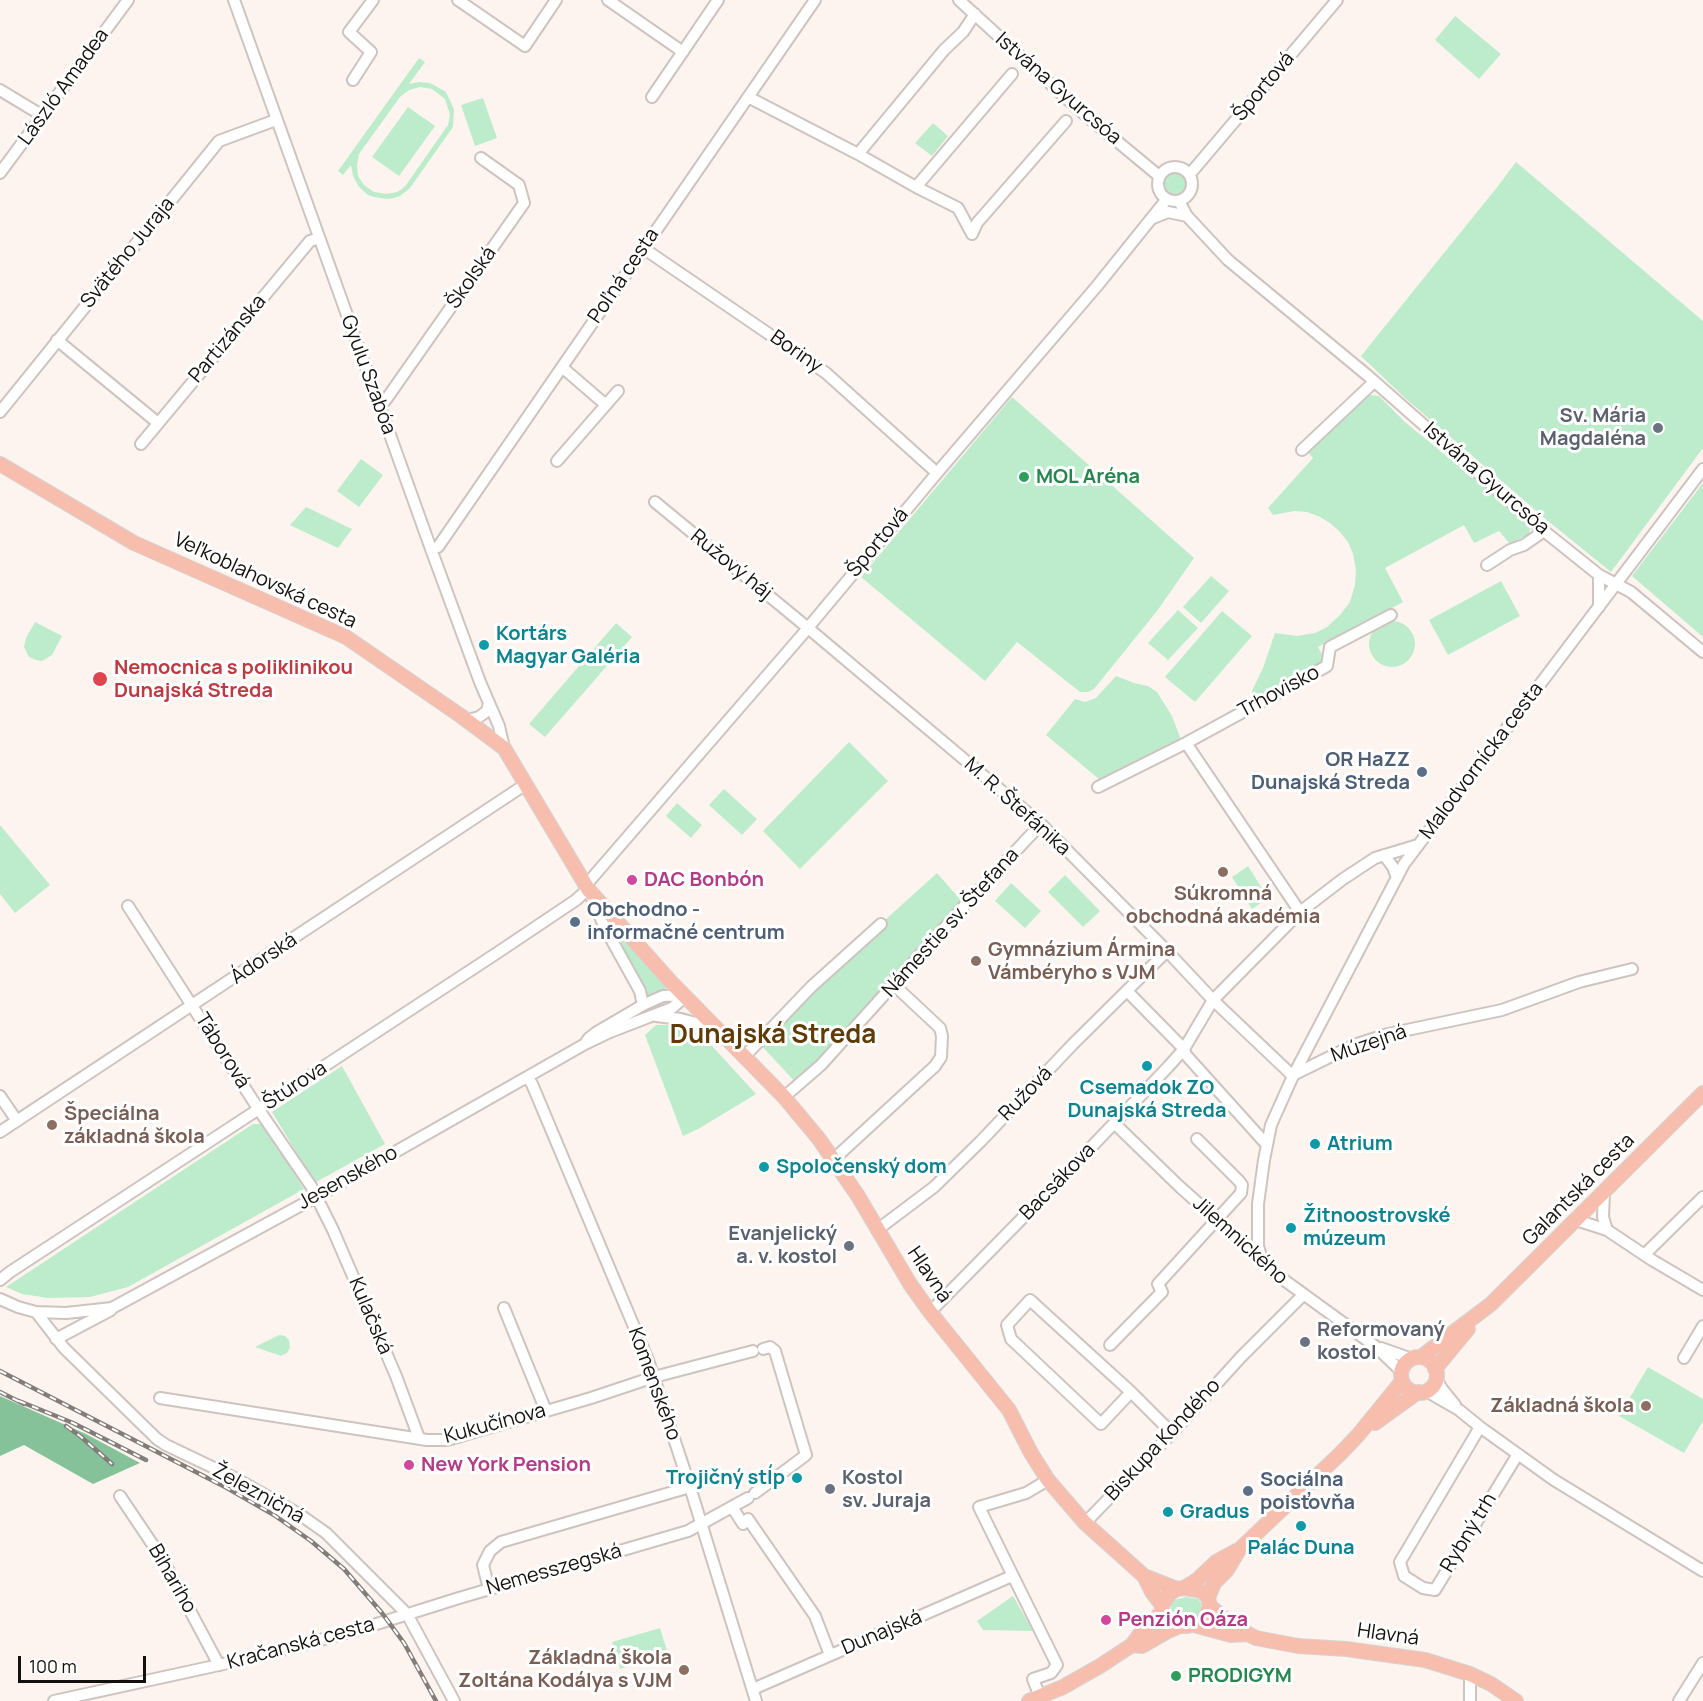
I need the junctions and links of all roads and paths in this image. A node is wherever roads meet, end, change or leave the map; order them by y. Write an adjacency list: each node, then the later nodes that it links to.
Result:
1 (128, 0): 18 (street, László Amadea)
2 (373, 0): 14 (street)
3 (458, 0): 4 (street)
4 (556, 0)
5 (608, 0): 12 (street)
6 (718, 0): 12 (street)
7 (815, 0): 17 (street, Poľná cesta)
8 (959, 0): 11 (street, Istvána Gyurcsóa)
9 (1337, 0): 24 (street, Športová)
10 (238, 3): 19 (street, Gyulu Szabóa)
11 (975, 14): 21 (street); 25 (street, Istvána Gyurcsóa)
12 (682, 52): 16 (street)
13 (1012, 74): 26 (street)
14 (353, 80)
15 (0, 90): 18 (street)
16 (652, 97)
17 (748, 97): 21 (street); 32 (street, Poľná cesta)
18 (43, 116): 23 (street, László Amadea)
19 (276, 120): 31 (street, Gyulu Szabóa); 33 (street, Svätého Juraja)
20 (1066, 121): 26 (street)
21 (858, 154): 26 (street)
22 (481, 158): 37 (street, Školská)
23 (0, 173)
24 (1190, 174): 25 (street); 28 (street)
25 (1159, 176): 27 (street)
26 (916, 187)
27 (1167, 199): 28 (street); 30 (street, Športová)
28 (1179, 201): 29 (street, Istvána Gyurcsóa)
29 (1187, 216): 30 (street); 35 (street, Istvána Gyurcsóa)
30 (1153, 218): 46 (street, Športová)
31 (319, 238): 37 (street, Gyulu Szabóa); 40 (street, Partizánska)
32 (643, 248): 34 (street, Poľná cesta); 46 (street, Boriny)
33 (57, 340): 39 (street, Svätého Juraja); 40 (street)
34 (563, 368): 38 (street); 49 (street, Poľná cesta)
35 (1374, 382): 42 (street); 48 (street, Istvána Gyurcsóa)
36 (618, 391): 38 (street)
37 (378, 403): 49 (street, Gyulu Szabóa)
38 (606, 405): 43 (street)
39 (0, 412)
40 (158, 423): 41 (street, Partizánska)
41 (141, 444)
42 (1302, 450)
43 (557, 461)
44 (0, 464): 58 (main road, Veľkoblahovská cesta)
45 (1703, 469): 52 (street, Malodvornícka cesta)
46 (936, 473): 55 (street, Športová)
47 (655, 502): 55 (street, Ružový háj)
48 (1544, 531): 50 (street); 51 (street, Istvána Gyurcsóa)
49 (431, 549): 57 (street, Gyulu Szabóa)
50 (1487, 565)
51 (1599, 575): 52 (street, Istvána Gyurcsóa); 53 (street)
52 (1616, 585): 53 (street, Malodvornícka cesta); 56 (street, Istvána Gyurcsóa)
53 (1599, 607): 64 (street, Malodvornícka cesta)
54 (1390, 615): 59 (street, Trhovisko)
55 (808, 627): 63 (street, M. R. Štefánika); 67 (street, Športová)
56 (1703, 652)
57 (489, 703): 58 (street); 60 (street, Gyulu Szabóa)
58 (466, 720): 60 (main road, Veľkoblahovská cesta)
59 (1186, 743): 62 (street, Trhovisko); 69 (street)
60 (504, 748): 61 (main road, Hlavná)
61 (526, 784): 67 (main road, Hlavná); 77 (street, Ádorská)
62 (1098, 787)
63 (1041, 824): 71 (street, M. R. Štefánika); 73 (street, Námestie sv. Štefana)
64 (1419, 844): 65 (street); 66 (street, Malodvornícka cesta)
65 (1384, 855): 66 (street); 69 (street)
66 (1397, 878): 84 (street, Malodvornícka cesta)
67 (587, 887): 75 (main road, Hlavná); 78 (street); 89 (street, Štúrova)
68 (128, 906): 77 (street, Táborová)
69 (1300, 912): 76 (street)
70 (881, 924): 83 (street)
71 (1167, 951): 74 (street, Ružová); 76 (street, M. R. Štefánika)
72 (1632, 969): 84 (street, Múzejná)
73 (894, 985): 88 (street, Námestie sv. Štefana); 95 (street)
74 (1127, 991): 82 (street); 101 (street, Ružová)
75 (683, 995): 78 (street); 79 (street, Jesenského); 80 (main road, Hlavná)
76 (1213, 1000): 82 (street, Bacsákova); 84 (street)
77 (194, 1005): 89 (street, Táborová); 90 (street, Ádorská)
78 (644, 1005): 81 (street)
79 (653, 1016): 80 (street); 81 (street, Jesenského)
80 (717, 1029): 83 (main road, Hlavná)
81 (585, 1044): 85 (street, Jesenského)
82 (1184, 1049): 91 (street, Bacsákova); 94 (street)
83 (744, 1058): 88 (main road, Hlavná)
84 (1294, 1075): 94 (street)
85 (527, 1077): 97 (street, Jesenského); 123 (street, Komenského)
86 (1703, 1093): 96 (main road, Galantská cesta)
87 (0, 1096): 90 (street)
88 (784, 1097): 95 (main road, Hlavná)
89 (259, 1110): 97 (street, Táborová); 105 (street, Štúrova)
90 (17, 1121): 92 (street, Ádorská)
91 (1115, 1124): 99 (street, Jilemnického); 112 (street, Bacsákova)
92 (0, 1132)
93 (1197, 1139): 99 (street)
94 (1267, 1145): 104 (street)
95 (834, 1160): 101 (main road, Hlavná)
96 (1604, 1192): 100 (main road, Galantská cesta); 102 (street)
97 (316, 1197): 109 (street, Jesenského); 132 (street, Kulačská)
98 (1703, 1197): 103 (street)
99 (1217, 1220): 104 (street, Jilemnického); 116 (street)
100 (1576, 1220): 102 (street); 113 (main road, Galantská cesta)
101 (877, 1230): 112 (main road, Hlavná)
102 (1607, 1230): 103 (street)
103 (1645, 1254): 106 (street)
104 (1262, 1260): 107 (street, Jilemnického)
105 (0, 1280)
106 (1703, 1290)
107 (1303, 1295): 117 (street, Jilemnického); 130 (street, Biskupa Kondého)
108 (0, 1299): 111 (street, Jesenského)
109 (112, 1308): 111 (street, Jesenského); 115 (street)
110 (504, 1308): 128 (street)
111 (36, 1312): 115 (street, Železničná)
112 (930, 1312): 134 (main road, Hlavná)
113 (1480, 1314): 119 (main road, Galantská cesta); 121 (main road, Galantská cesta)
114 (1703, 1326): 120 (street)
115 (56, 1340): 148 (street, Železničná)
116 (1110, 1346)
117 (1375, 1346): 119 (street, Jilemnického); 122 (street, Jilemnického)
118 (775, 1352): 123 (street, Kukučínova); 137 (street, Nemesszegská)
119 (1417, 1358): 121 (main road); 122 (main road)
120 (1684, 1358)
121 (1436, 1373): 125 (main road); 127 (street)
122 (1402, 1376): 125 (main road); 131 (main road)
123 (654, 1377): 128 (street, Kukučínova); 135 (street, Komenského)
124 (1131, 1392): 124 (street); 130 (street)
125 (1422, 1392): 127 (street); 131 (main road)
126 (160, 1398): 132 (street, Kukučínova)
127 (1459, 1410): 129 (street)
128 (546, 1411): 132 (street, Kukučínova)
129 (1480, 1427): 133 (street); 133 (street, Rybný trh)
130 (1172, 1433): 138 (street, Biskupa Kondého)
131 (1359, 1434): 140 (main road)
132 (419, 1438)
133 (1518, 1455): 141 (street)
134 (1048, 1480): 138 (main road, Hlavná); 142 (street)
135 (690, 1486): 139 (street, Komenského); 145 (street)
136 (120, 1496): 154 (street, Bihariho)
137 (732, 1507): 139 (street, Nemesszegská); 152 (street)
138 (1085, 1523): 143 (main road, Hlavná)
139 (701, 1525): 145 (street, Nemesszegská); 156 (street, Komenského)
140 (1239, 1550): 144 (main road); 146 (main road)
141 (1703, 1571)
142 (1012, 1576): 152 (street, Dunajská); 157 (street)
143 (1144, 1576): 144 (main road); 147 (main road)
144 (1180, 1588): 146 (main road); 147 (main road)
145 (489, 1589): 148 (street, Nemesszegská)
146 (1209, 1602): 149 (main road); 150 (main road)
147 (1162, 1609): 149 (main road); 151 (main road)
148 (407, 1614): 154 (street, Kračanská cesta); 159 (street, Železničná)
149 (1187, 1625): 150 (main road); 151 (main road)
150 (1248, 1634): 155 (main road, Hlavná)
151 (1132, 1646): 157 (main road)
152 (830, 1655): 156 (street, Dunajská)
153 (1703, 1663): 163 (street)
154 (219, 1665): 158 (street, Kračanská cesta)
155 (1470, 1674): 161 (street); 162 (main road, Hlavná)
156 (753, 1689): 160 (street, Komenského)
157 (1035, 1699)
158 (54, 1701)
159 (454, 1701)
160 (756, 1701)
161 (1470, 1701)
162 (1516, 1701)
163 (1679, 1701)

